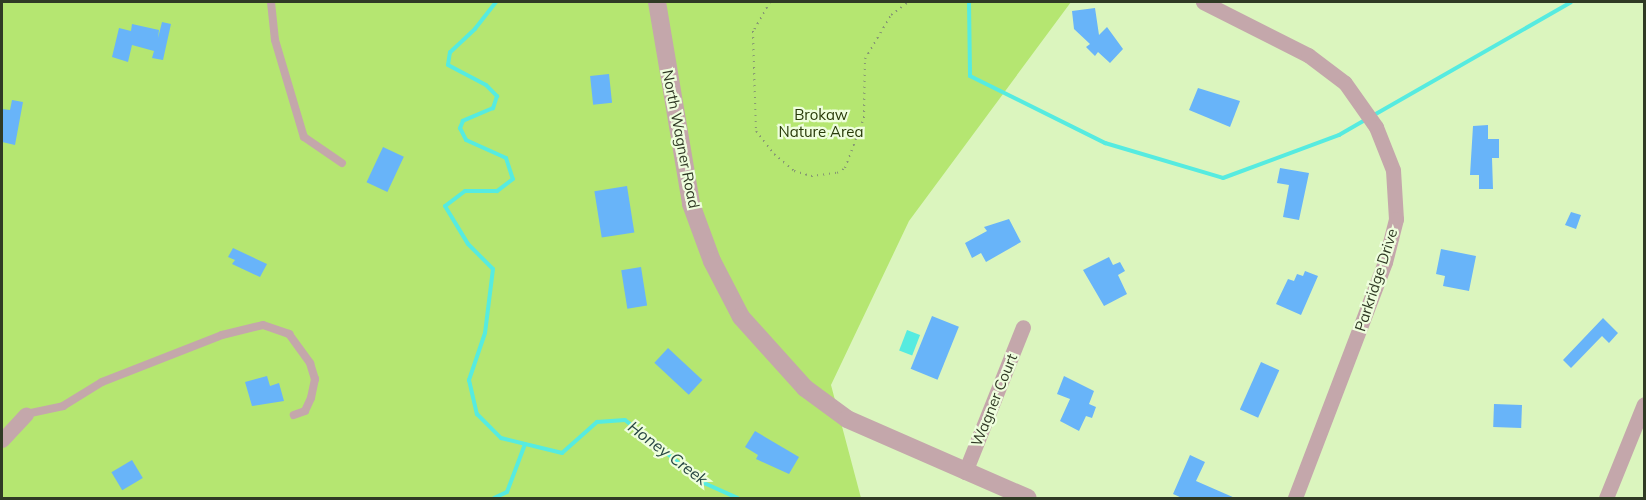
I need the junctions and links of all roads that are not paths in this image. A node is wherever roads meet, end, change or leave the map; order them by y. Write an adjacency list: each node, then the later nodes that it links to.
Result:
1 (271, 2): 4 (lane)
2 (657, 2): 10 (street, North Wagner Road)
3 (1203, 2): 12 (street, Parkridge Drive)
4 (342, 163)
5 (1023, 327): 10 (street, Wagner Court)
6 (1644, 404): 13 (street)
7 (26, 414): 8 (lane); 9 (street)
8 (294, 415)
9 (2, 440)
10 (965, 472): 11 (street, North Wagner Road)
11 (1028, 498)
12 (1295, 498)
13 (1606, 498)

